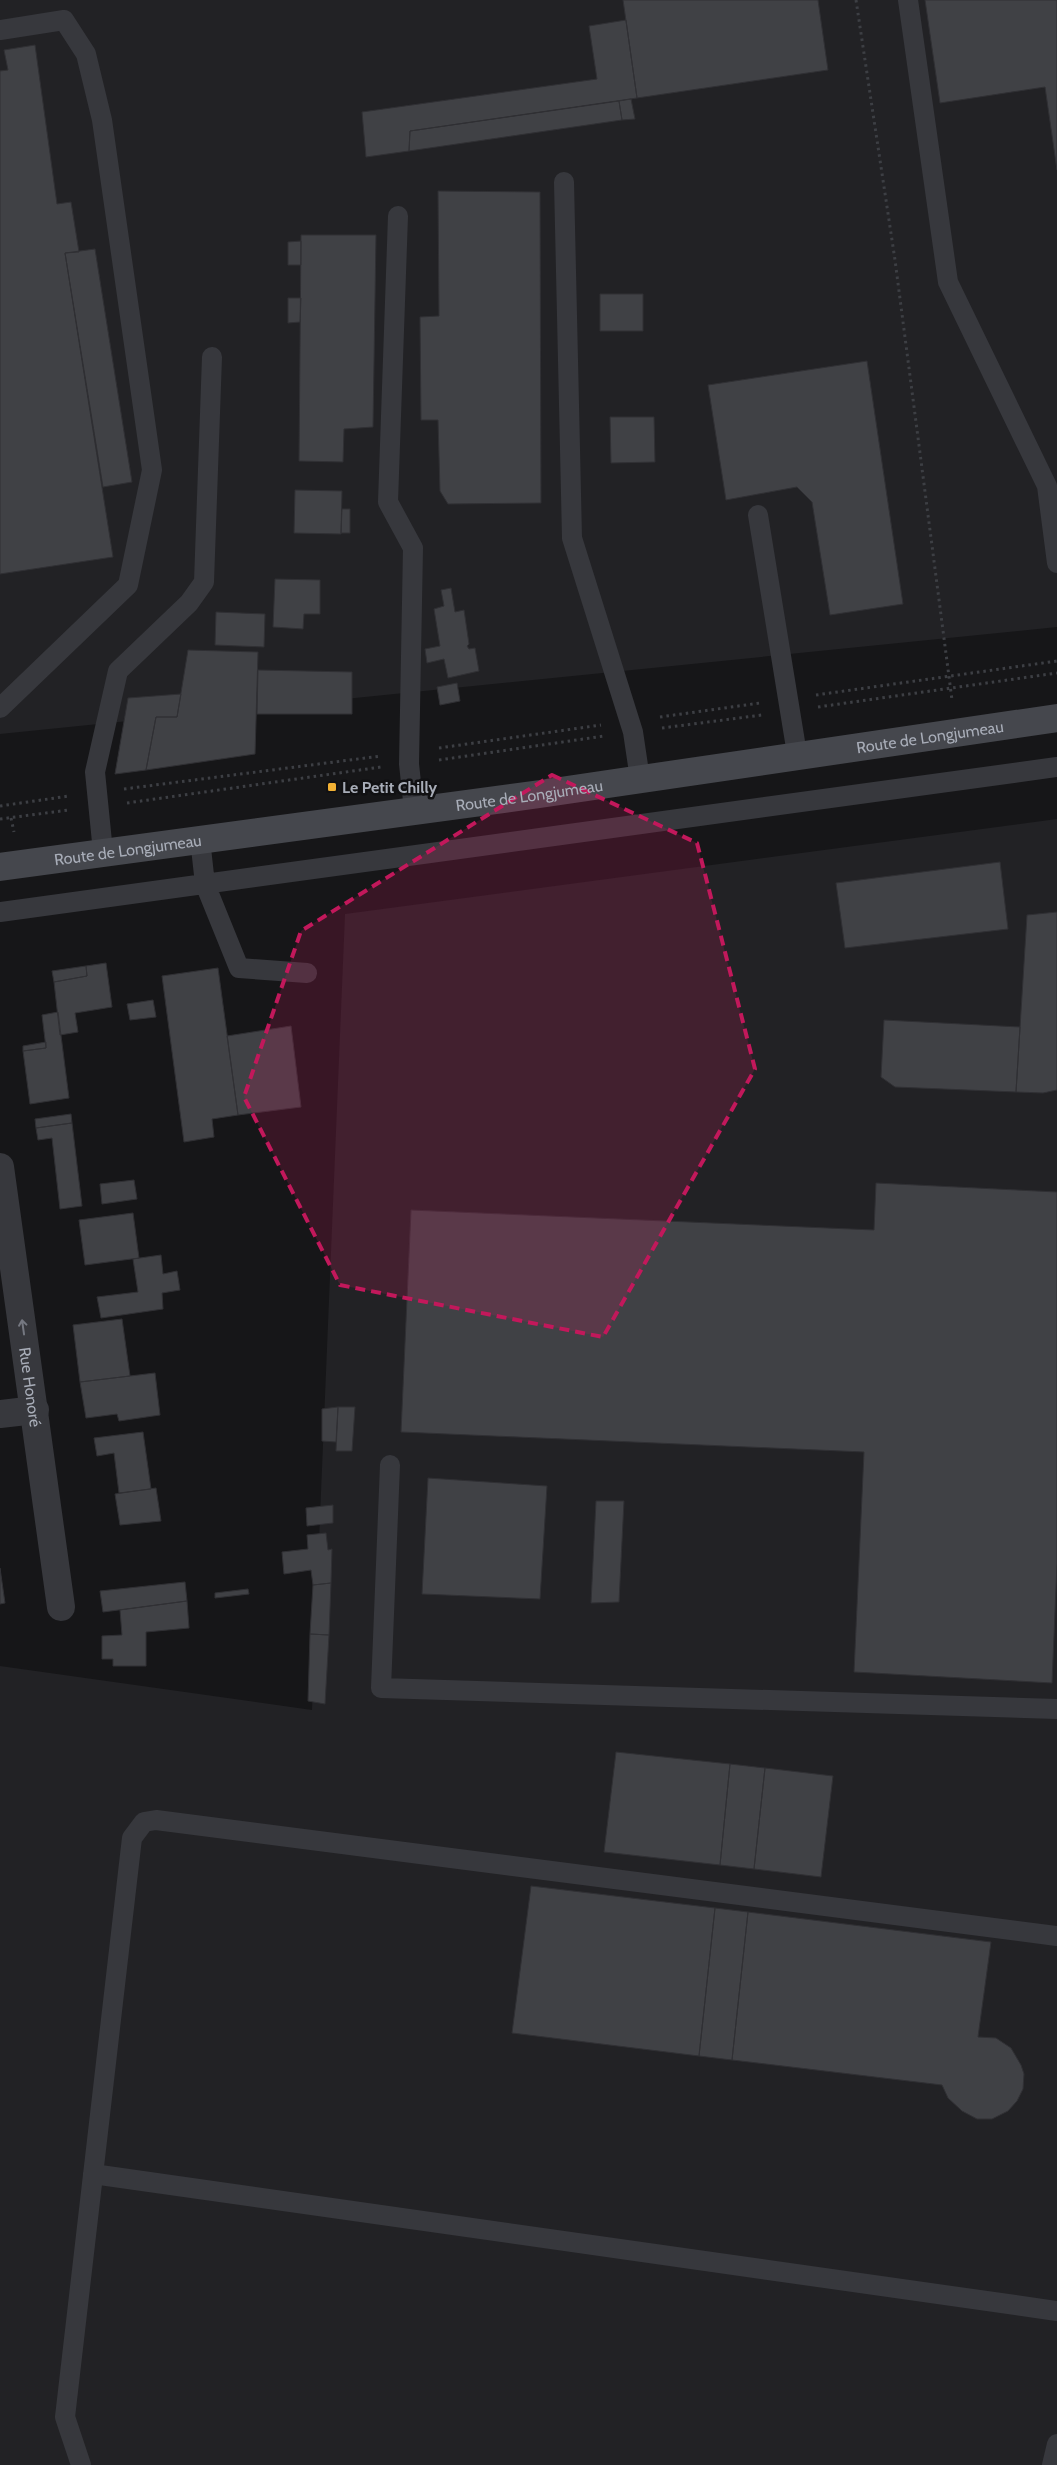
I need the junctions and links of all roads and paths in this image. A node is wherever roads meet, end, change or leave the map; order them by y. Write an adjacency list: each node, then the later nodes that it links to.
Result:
1 (856, 0): 11 (path)
2 (908, 0): 8 (lane)
3 (0, 30): 14 (lane)
4 (564, 182): 16 (lane)
5 (398, 216): 19 (lane)
6 (212, 357): 22 (lane)
7 (758, 515): 13 (lane)
8 (1057, 563)
9 (1057, 661): 11 (path)
10 (1057, 673): 12 (path)
11 (949, 676): 12 (path); 13 (path)
12 (950, 688): 13 (path); 17 (path)
13 (789, 705): 16 (path); 16 (path); 18 (lane)
14 (0, 708)
15 (1057, 718): 17 (street, Route de Longjumeau)
16 (632, 726): 19 (path); 19 (path); 21 (lane)
17 (956, 732): 18 (street, Route de Longjumeau)
18 (797, 754): 21 (street, Route de Longjumeau)
19 (409, 758): 22 (path); 22 (path); 24 (lane)
20 (1057, 767): 29 (lane)
21 (640, 779): 24 (street, Route de Longjumeau)
22 (98, 799): 23 (path); 25 (path); 27 (lane)
23 (0, 806)
24 (414, 810): 26 (street, Route de Longjumeau)
25 (0, 819)
26 (200, 839): 27 (street, Route de Longjumeau); 29 (lane)
27 (102, 852): 28 (street, Route de Longjumeau)
28 (0, 867)
29 (205, 884): 30 (lane); 31 (lane)
30 (0, 912)
31 (308, 972)
32 (0, 1167): 33 (street, Rue Honoré, one-way to 32)
33 (35, 1410): 34 (street); 36 (street, Rue Honoré)
34 (0, 1414)
35 (390, 1465): 37 (lane)
36 (62, 1607)
37 (1057, 1709)
38 (1057, 1936): 39 (lane)
39 (93, 2174): 40 (lane); 42 (lane)
40 (1057, 2312)
41 (1057, 2444): 43 (lane)
42 (82, 2465)
43 (1052, 2465)

